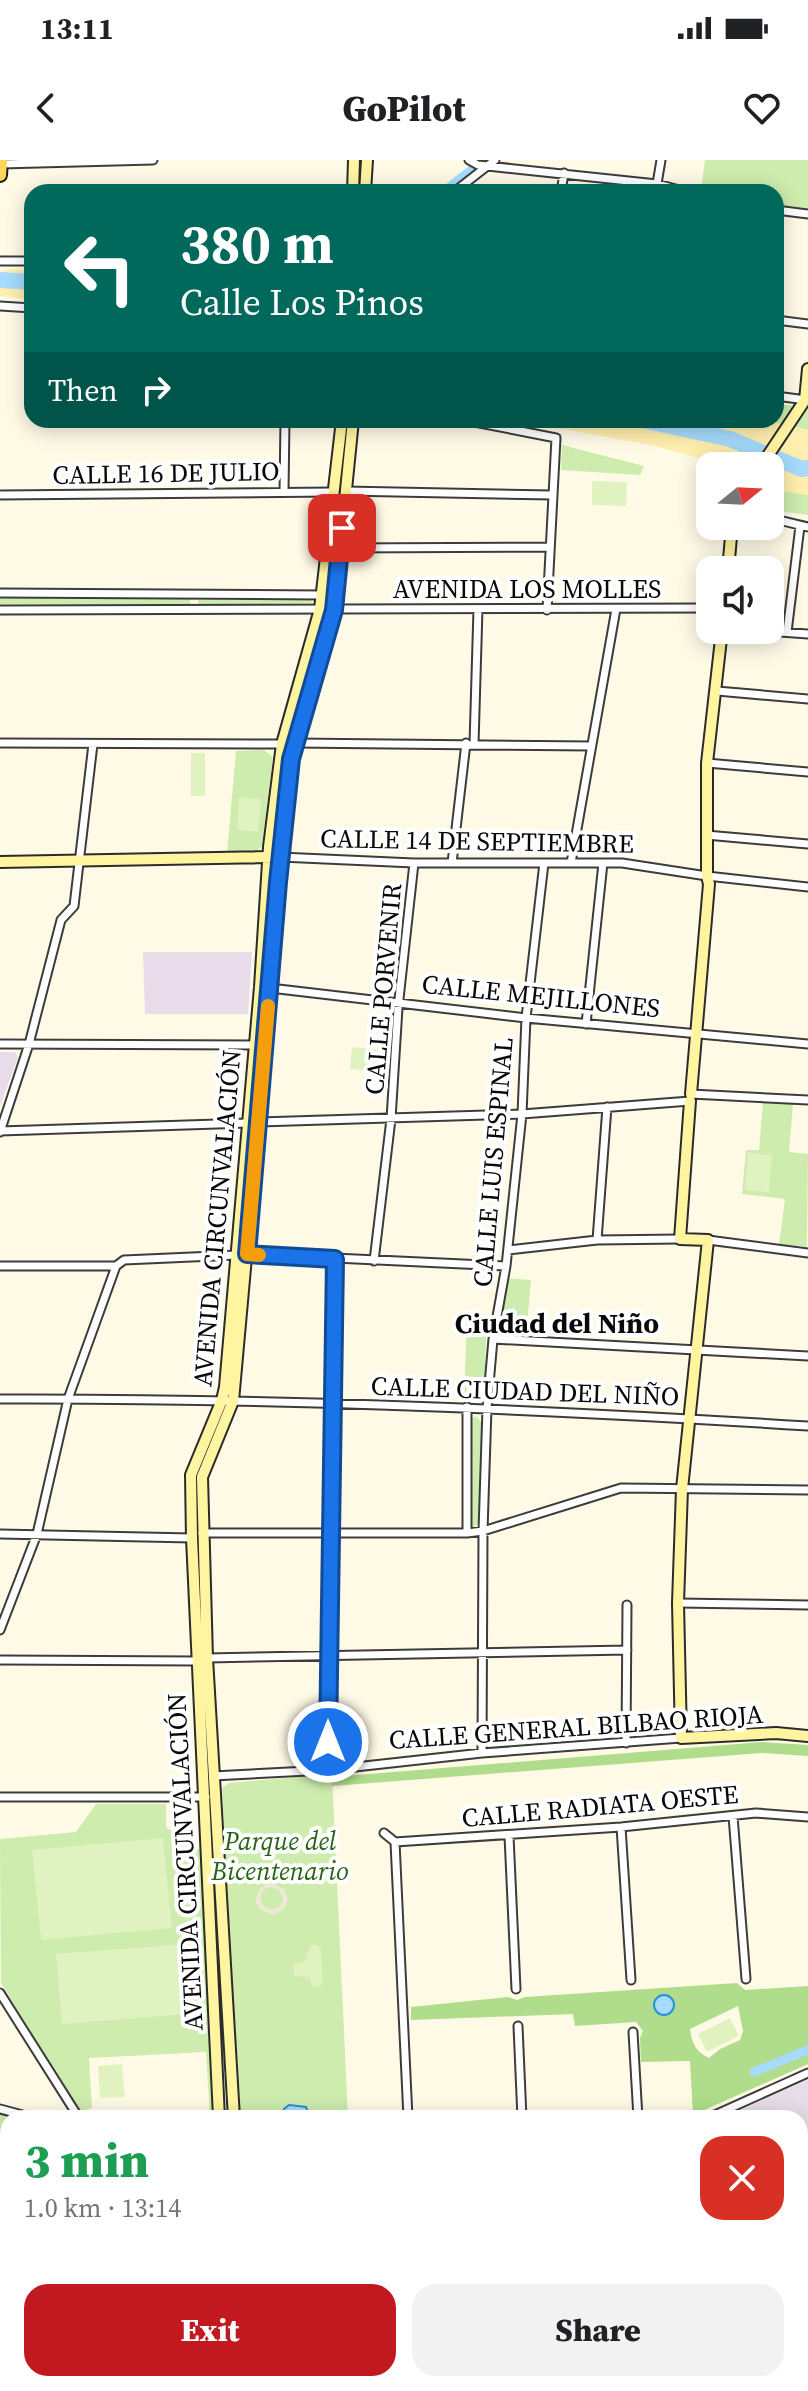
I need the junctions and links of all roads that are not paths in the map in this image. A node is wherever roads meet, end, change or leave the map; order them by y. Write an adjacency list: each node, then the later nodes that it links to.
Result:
1 (153, 160): 6 (street)
2 (354, 160): 10 (main road)
3 (367, 160): 11 (main road)
4 (469, 160): 7 (street)
5 (661, 160): 14 (street)
6 (1, 162): 9 (main road)
7 (492, 162): 8 (street); 12 (street)
8 (564, 173): 13 (street); 14 (street)
9 (0, 175)
10 (353, 184)
11 (366, 184)
12 (464, 184)
13 (562, 184)
14 (657, 184)
15 (784, 211): 16 (street)
16 (808, 214)
17 (0, 261): 18 (street)
18 (24, 261)
19 (0, 306): 20 (street)
20 (24, 308)
21 (784, 321): 22 (street)
22 (808, 324)
23 (808, 369): 25 (main road)
24 (784, 397): 25 (street)
25 (806, 400): 30 (main road)
26 (285, 428): 31 (street)
27 (342, 428): 32 (main road, AVENIDA CIRCUNVALACIÓN)
28 (351, 428): 32 (main road, AVENIDA CIRCUNVALACIÓN)
29 (505, 428): 34 (street)
30 (771, 452)
31 (284, 492): 32 (street, CALLE 16 DE JULIO); 33 (street, CALLE 16 DE JULIO)
32 (339, 492): 34 (street, CALLE 16 DE JULIO); 38 (main road, AVENIDA CIRCUNVALACIÓN); 40 (main road, AVENIDA CIRCUNVALACIÓN)
33 (0, 495)
34 (552, 495): 37 (street)
35 (784, 521): 36 (street)
36 (804, 526): 49 (street)
37 (549, 547): 38 (street); 47 (street)
38 (341, 548): 41 (main road, AVENIDA CIRCUNVALACIÓN)
39 (0, 593): 40 (street, AVENIDA LOS MOLLES)
40 (322, 595): 41 (street, AVENIDA LOS MOLLES); 43 (main road, AVENIDA CIRCUNVALACIÓN)
41 (337, 606): 43 (street, AVENIDA LOS MOLLES); 44 (street, AVENIDA LOS MOLLES); 55 (main road, AVENIDA CIRCUNVALACIÓN)
42 (696, 608): 45 (street, AVENIDA LOS MOLLES)
43 (320, 609): 46 (street, AVENIDA LOS MOLLES); 57 (main road, AVENIDA CIRCUNVALACIÓN)
44 (478, 609): 47 (street, AVENIDA LOS MOLLES); 58 (street)
45 (616, 609): 47 (street, AVENIDA LOS MOLLES); 59 (street)
46 (0, 610)
47 (547, 610)
48 (784, 632): 49 (street)
49 (787, 632): 50 (street)
50 (808, 634)
51 (721, 644): 52 (main road)
52 (717, 691): 53 (street); 60 (main road)
53 (808, 699)
54 (0, 743): 56 (street)
55 (295, 743): 58 (street); 65 (main road, AVENIDA CIRCUNVALACIÓN)
56 (93, 744): 57 (street); 66 (street)
57 (282, 744): 64 (main road, AVENIDA CIRCUNVALACIÓN)
58 (470, 744): 59 (street); 69 (street)
59 (591, 746): 71 (street)
60 (707, 763): 61 (street); 62 (main road)
61 (808, 772)
62 (706, 835): 63 (street); 73 (main road)
63 (808, 844)
64 (268, 857): 65 (main road, CALLE 14 DE SEPTIEMBRE); 66 (main road, CALLE 14 DE SEPTIEMBRE); 83 (main road, AVENIDA CIRCUNVALACIÓN)
65 (280, 857): 68 (street, CALLE 14 DE SEPTIEMBRE); 75 (main road, AVENIDA CIRCUNVALACIÓN)
66 (80, 861): 67 (main road, CALLE 14 DE SEPTIEMBRE); 81 (street)
67 (0, 862)
68 (414, 863): 69 (street, CALLE 14 DE SEPTIEMBRE); 76 (street, CALLE PORVENIR)
69 (452, 863): 70 (street, CALLE 14 DE SEPTIEMBRE)
70 (544, 863): 71 (street, CALLE 14 DE SEPTIEMBRE); 77 (street, CALLE LUIS ESPINAL)
71 (571, 863): 72 (street, CALLE 14 DE SEPTIEMBRE)
72 (603, 863): 73 (street, CALLE 14 DE SEPTIEMBRE); 78 (street)
73 (707, 876): 74 (street, CALLE 14 DE SEPTIEMBRE); 79 (main road)
74 (808, 887)
75 (270, 988): 76 (street, CALLE MEJILLONES); 89 (main road, AVENIDA CIRCUNVALACIÓN)
76 (400, 1001): 77 (street, CALLE MEJILLONES); 88 (street, CALLE PORVENIR)
77 (526, 1018): 78 (street, CALLE MEJILLONES); 87 (street, CALLE LUIS ESPINAL)
78 (586, 1024): 79 (street, CALLE MEJILLONES)
79 (696, 1032): 82 (street, CALLE MEJILLONES); 84 (main road)
80 (0, 1044): 81 (street)
81 (29, 1044): 83 (street); 90 (street)
82 (808, 1044)
83 (255, 1045): 89 (main road, AVENIDA CIRCUNVALACIÓN)
84 (691, 1098): 85 (street, CALLE PORVENIR); 86 (street, CALLE PORVENIR); 91 (main road)
85 (808, 1100)
86 (607, 1107): 87 (street, CALLE PORVENIR); 92 (street)
87 (522, 1114): 88 (street, CALLE PORVENIR); 94 (street, CALLE LUIS ESPINAL)
88 (391, 1119): 89 (street, CALLE PORVENIR); 98 (street, CALLE PORVENIR)
89 (254, 1122): 90 (street, CALLE PORVENIR); 96 (main road, AVENIDA CIRCUNVALACIÓN)
90 (0, 1132)
91 (680, 1239): 92 (street); 93 (main road)
92 (597, 1240): 94 (street)
93 (708, 1240): 95 (street); 103 (main road)
94 (508, 1250): 101 (street, CALLE LUIS ESPINAL)
95 (808, 1253)
96 (242, 1255): 97 (street); 100 (street); 107 (main road, AVENIDA CIRCUNVALACIÓN)
97 (335, 1259): 98 (street); 108 (street)
98 (374, 1261): 101 (street)
99 (0, 1266): 100 (street)
100 (116, 1266): 106 (street)
101 (506, 1266): 102 (street, CALLE LUIS ESPINAL)
102 (493, 1339): 103 (street); 110 (street, CALLE LUIS ESPINAL)
103 (695, 1350): 104 (street); 111 (main road)
104 (808, 1356)
105 (0, 1399): 106 (street, CALLE CIUDAD DEL NIÑO)
106 (68, 1399): 107 (street, CALLE CIUDAD DEL NIÑO); 118 (street)
107 (228, 1401): 108 (street, CALLE CIUDAD DEL NIÑO); 120 (main road, AVENIDA CIRCUNVALACIÓN)
108 (333, 1403): 109 (street, CALLE CIUDAD DEL NIÑO); 119 (street)
109 (467, 1407): 110 (street, CALLE CIUDAD DEL NIÑO); 116 (street)
110 (487, 1408): 111 (street, CALLE CIUDAD DEL NIÑO); 115 (street, CALLE LUIS ESPINAL)
111 (690, 1418): 112 (street, CALLE CIUDAD DEL NIÑO); 113 (main road)
112 (808, 1426)
113 (682, 1489): 114 (street); 115 (street); 121 (main road)
114 (808, 1490)
115 (483, 1531): 116 (street); 126 (street, CALLE LUIS ESPINAL)
116 (467, 1533): 119 (street)
117 (0, 1534): 118 (street)
118 (37, 1534): 120 (street); 124 (street)
119 (330, 1534): 120 (street); 127 (street)
120 (197, 1535): 129 (main road, AVENIDA CIRCUNVALACIÓN)
121 (678, 1603): 123 (street); 131 (main road)
122 (627, 1605): 125 (street)
123 (808, 1605)
124 (0, 1630)
125 (627, 1650): 126 (street); 132 (street)
126 (482, 1653): 127 (street); 133 (street, CALLE LUIS ESPINAL)
127 (327, 1658): 129 (street); 134 (street)
128 (0, 1660): 129 (street)
129 (202, 1660): 135 (main road, AVENIDA CIRCUNVALACIÓN)
130 (808, 1735): 131 (main road, CALLE GENERAL BILBAO RIOJA)
131 (681, 1738): 132 (street, CALLE GENERAL BILBAO RIOJA)
132 (626, 1743): 133 (street, CALLE GENERAL BILBAO RIOJA)
133 (482, 1753): 134 (street, CALLE GENERAL BILBAO RIOJA)
134 (328, 1770): 135 (street, CALLE GENERAL BILBAO RIOJA)
135 (209, 1776): 137 (main road, AVENIDA CIRCUNVALACIÓN); 138 (main road, AVENIDA CIRCUNVALACIÓN)
136 (0, 1797): 137 (street)
137 (203, 1797): 138 (street); 153 (main road, AVENIDA CIRCUNVALACIÓN)
138 (217, 1797): 154 (main road, AVENIDA CIRCUNVALACIÓN)
139 (733, 1816): 140 (street, CALLE RADIATA OESTE); 141 (street, CALLE RADIATA OESTE); 145 (street)
140 (808, 1817)
141 (621, 1827): 143 (street, CALLE RADIATA OESTE); 146 (street)
142 (384, 1833): 144 (street)
143 (509, 1836): 144 (street, CALLE RADIATA OESTE); 147 (street)
144 (395, 1842): 155 (street)
145 (746, 1979)
146 (631, 1980)
147 (516, 1989)
148 (1, 1997): 152 (street)
149 (518, 2026): 156 (street)
150 (633, 2032): 157 (street)
151 (808, 2073): 158 (street)
152 (74, 2110)
153 (219, 2110)
154 (234, 2110)
155 (408, 2110)
156 (522, 2110)
157 (638, 2110)
158 (726, 2110)

